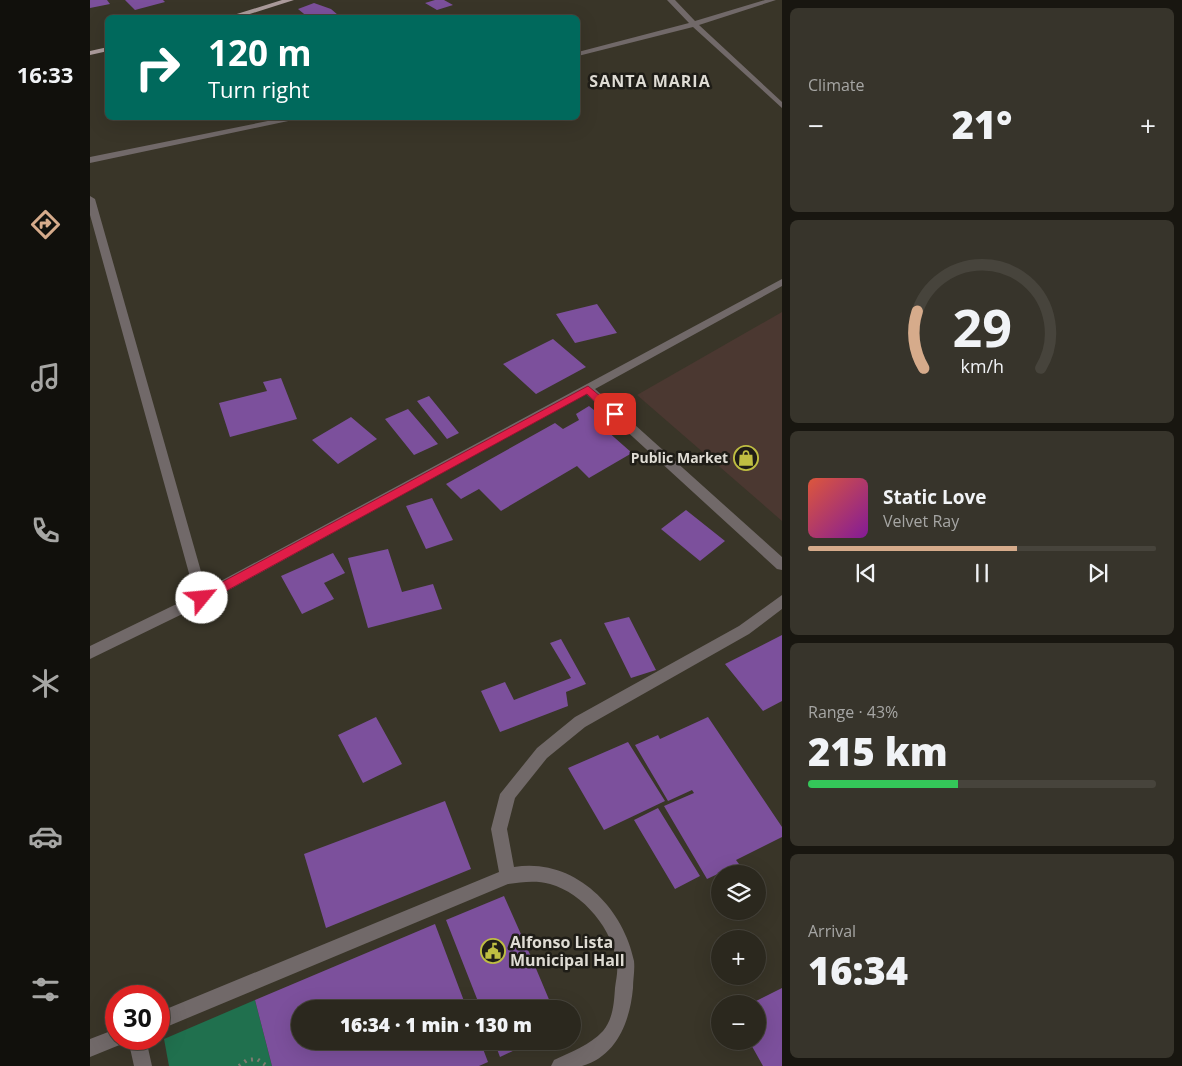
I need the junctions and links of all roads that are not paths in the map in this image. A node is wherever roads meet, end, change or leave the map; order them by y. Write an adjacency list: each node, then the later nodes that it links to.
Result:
1 (290, 0): 4 (main road)
2 (671, 0): 5 (street)
3 (772, 0): 5 (street)
4 (238, 15)
5 (694, 24): 8 (street); 9 (street)
6 (105, 49): 7 (main road)
7 (90, 53)
8 (580, 53)
9 (782, 106)
10 (283, 120): 11 (street)
11 (90, 160)
12 (90, 199): 16 (street)
13 (782, 282): 14 (street)
14 (588, 389): 15 (street); 16 (street)
15 (782, 565)
16 (202, 598): 18 (street)
17 (782, 600): 19 (street)
18 (90, 653)
19 (508, 876): 20 (street); 25 (street)
20 (170, 1016)
21 (105, 1042): 22 (street)
22 (90, 1048)
23 (139, 1050): 24 (street)
24 (143, 1066)
25 (560, 1066)

